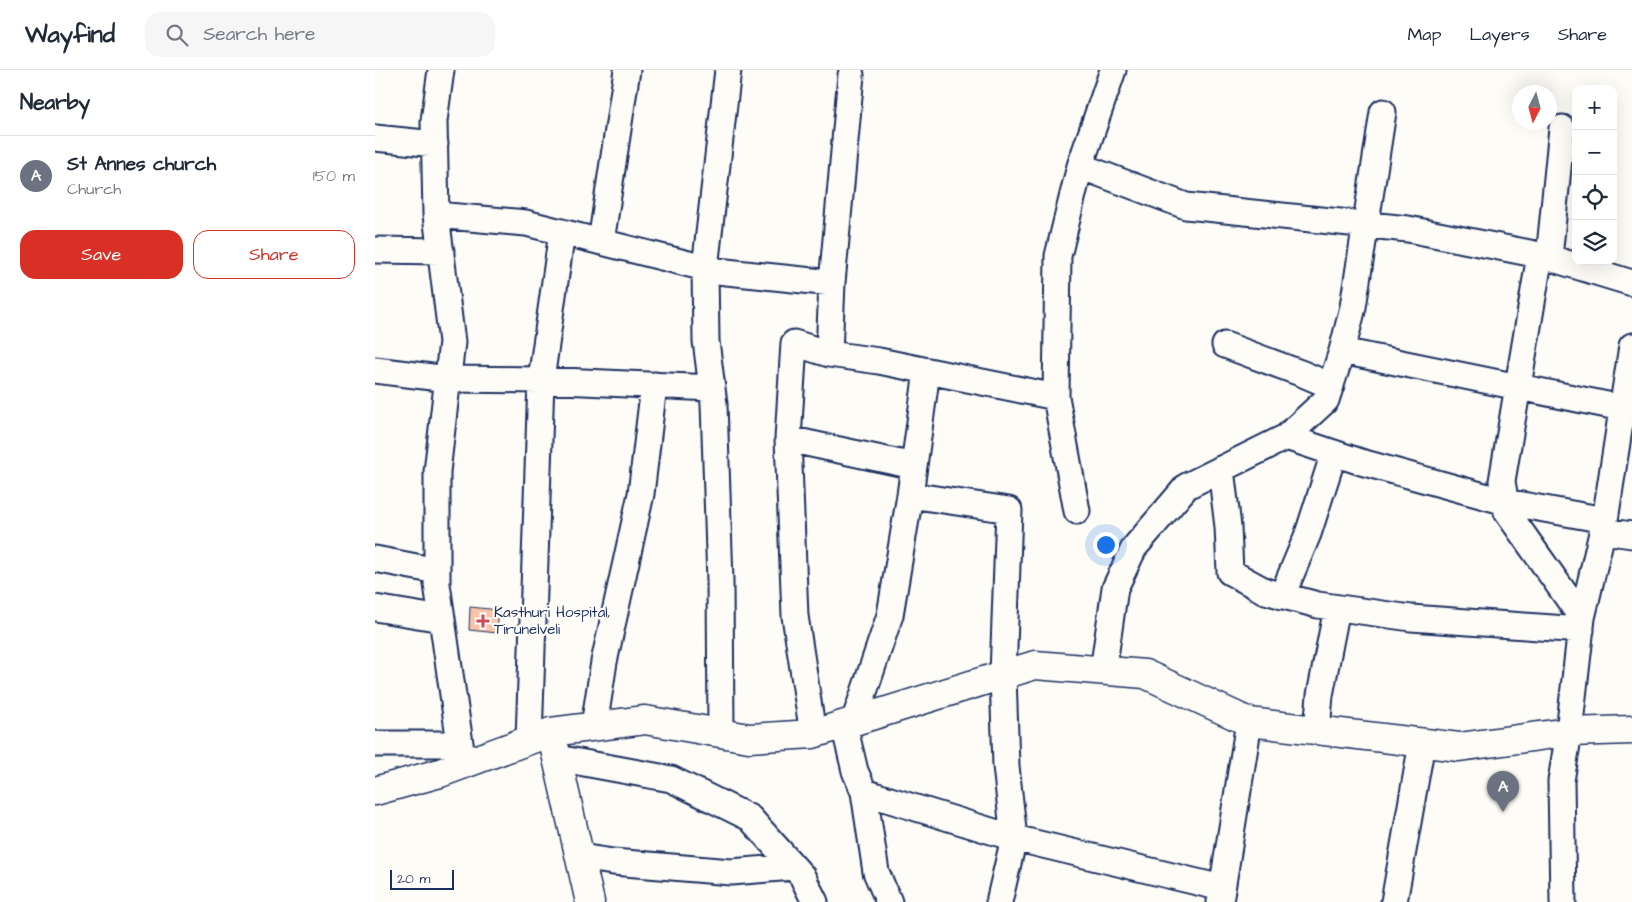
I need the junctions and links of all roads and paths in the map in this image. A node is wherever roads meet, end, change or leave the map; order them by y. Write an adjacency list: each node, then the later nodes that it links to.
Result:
1 (441, 70): 9 (street)
2 (627, 70): 14 (street)
3 (728, 70): 18 (street)
4 (1113, 70): 10 (street)
5 (851, 75): 19 (street)
6 (1383, 112): 12 (street)
7 (1562, 128): 17 (street)
8 (375, 138): 9 (street)
9 (435, 144): 11 (street)
10 (1079, 166): 12 (street); 33 (street)
11 (436, 215): 13 (street); 16 (street)
12 (1367, 224): 17 (street); 23 (street)
13 (562, 232): 14 (street); 28 (street)
14 (601, 242): 18 (street)
15 (375, 250): 16 (street)
16 (441, 251): 27 (street)
17 (1545, 256): 20 (street); 31 (street)
18 (705, 268): 19 (street); 32 (street)
19 (832, 283): 24 (street)
20 (1632, 283)
21 (1225, 345): 30 (street)
22 (1632, 346): 34 (street)
23 (1342, 351): 30 (street); 31 (street)
24 (829, 354): 26 (street); 36 (street)
25 (375, 370): 27 (street)
26 (927, 371): 33 (street); 39 (street)
27 (448, 380): 28 (street); 47 (street)
28 (541, 380): 29 (street); 63 (street)
29 (654, 385): 32 (street); 57 (street)
30 (1331, 386): 35 (street)
31 (1518, 387): 34 (street); 42 (street)
32 (712, 388): 61 (street)
33 (1056, 397): 43 (street)
34 (1622, 408): 38 (street)
35 (1286, 437): 37 (street); 40 (street)
36 (788, 440): 39 (street); 62 (street)
37 (1334, 453): 42 (street); 48 (street)
38 (1623, 463): 44 (street)
39 (914, 466): 41 (street)
40 (1221, 470): 48 (street); 53 (street)
41 (910, 495): 54 (street); 56 (street)
42 (1506, 502): 44 (street); 52 (street)
43 (1077, 511)
44 (1604, 526): 45 (street); 52 (street)
45 (1632, 535)
46 (375, 558): 47 (street)
47 (437, 571): 51 (street)
48 (1282, 596): 50 (street)
49 (375, 608): 51 (street)
50 (1337, 608): 52 (street); 58 (street)
51 (442, 619): 66 (street)
52 (1581, 624): 60 (street)
53 (1103, 671): 54 (street); 55 (street)
54 (1003, 675): 56 (street); 70 (street)
55 (1249, 722): 58 (street); 73 (street)
56 (849, 723): 62 (street); 69 (street)
57 (594, 726): 61 (street); 63 (street)
58 (1317, 730): 64 (street)
59 (1632, 730): 60 (street)
60 (1569, 732): 64 (street); 79 (street)
61 (721, 733): 62 (street)
62 (813, 734)
63 (539, 736): 66 (street); 67 (street)
64 (1422, 743): 78 (street)
65 (375, 744): 66 (street)
66 (461, 754): 68 (street)
67 (557, 758): 71 (street); 72 (street)
68 (375, 791)
69 (864, 792): 70 (street); 77 (street)
70 (1014, 838): 73 (street); 74 (street)
71 (580, 857): 72 (street); 75 (street)
72 (794, 867): 76 (street)
73 (1221, 895)
74 (1004, 901)
75 (590, 902)
76 (815, 902)
77 (889, 902)
78 (1394, 902)
79 (1563, 902)

